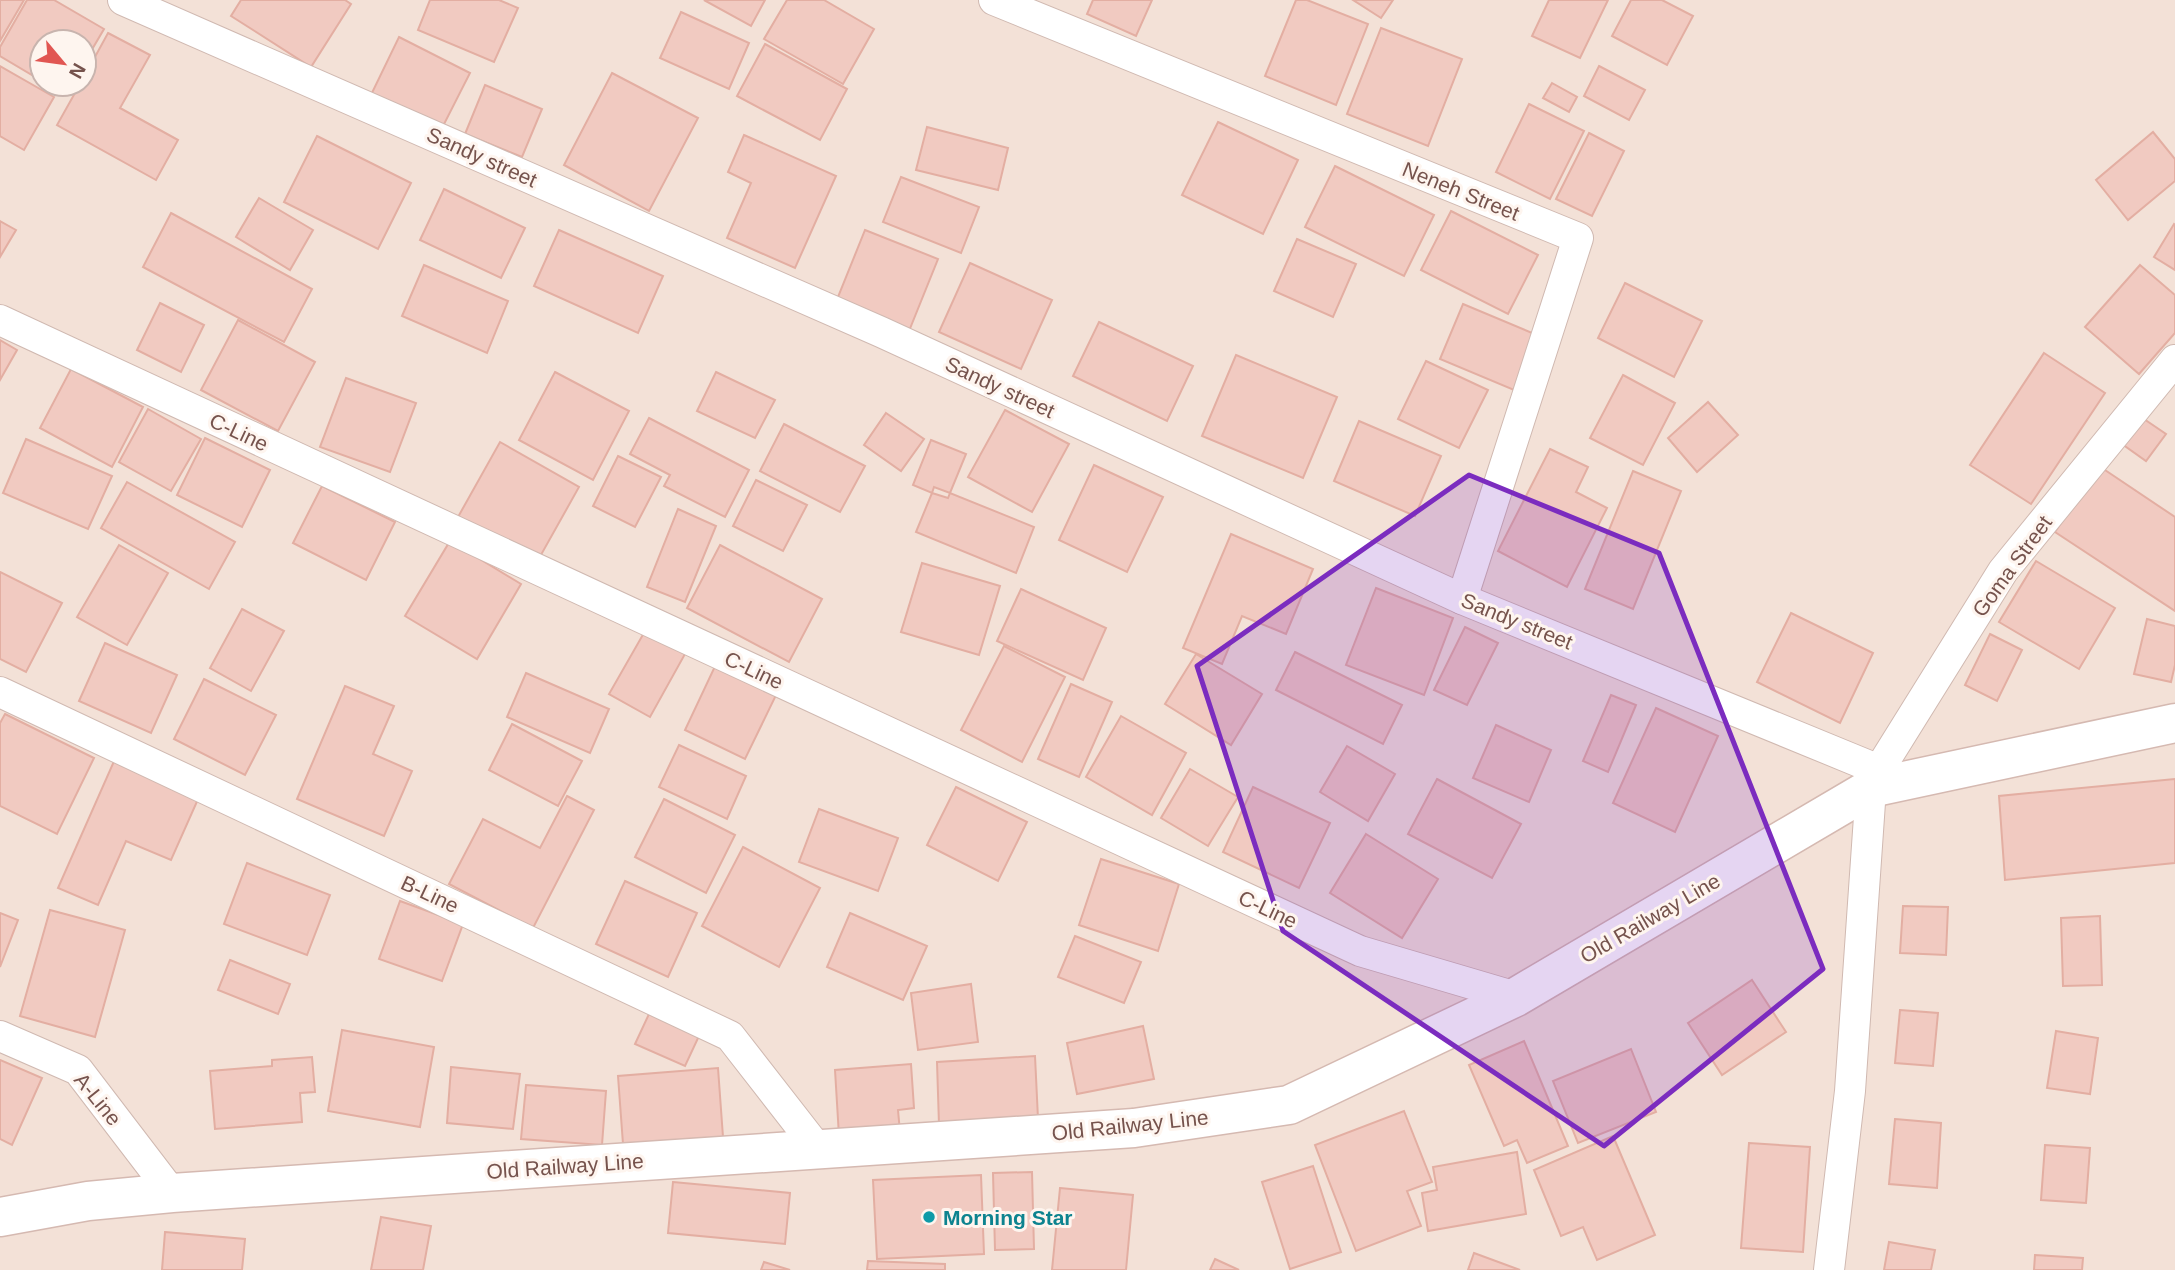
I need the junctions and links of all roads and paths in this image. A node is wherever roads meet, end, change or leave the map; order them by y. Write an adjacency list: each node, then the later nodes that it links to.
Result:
1 (122, 0): 5 (street, Sandy street)
2 (994, 0): 5 (street, Neneh Street)
3 (0, 320): 9 (street, C-Line)
4 (2175, 359): 8 (street, Goma Street)
5 (1462, 599): 8 (street, Sandy street)
6 (0, 692): 11 (street, B-Line)
7 (2175, 723): 8 (street, Old Railway Line)
8 (1875, 779): 9 (street, Old Railway Line); 14 (street)
9 (1516, 997): 11 (street, Old Railway Line)
10 (0, 1035): 12 (street, A-Line)
11 (818, 1149): 12 (street, Old Railway Line)
12 (172, 1193): 13 (street, Old Railway Line)
13 (0, 1217)
14 (1829, 1270)

